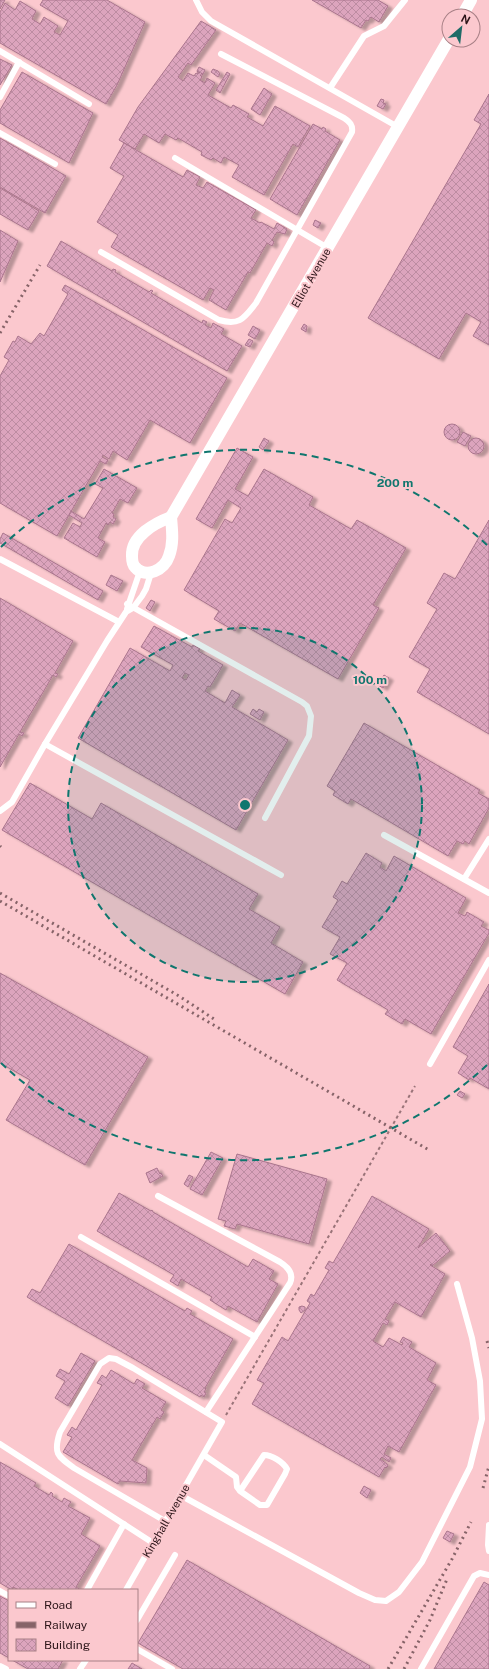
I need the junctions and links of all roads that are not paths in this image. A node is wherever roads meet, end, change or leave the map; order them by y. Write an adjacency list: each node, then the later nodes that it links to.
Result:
1 (196, 0): 7 (lane)
2 (405, 0): 7 (lane)
3 (443, 48): 10 (street, Elliot Avenue)
4 (0, 51): 6 (lane)
5 (221, 54): 14 (lane)
6 (19, 62): 8 (lane); 9 (lane)
7 (330, 88): 10 (lane)
8 (0, 97)
9 (89, 104)
10 (398, 127): 15 (street, Elliot Avenue)
11 (0, 133): 13 (lane)
12 (175, 158): 14 (lane)
13 (55, 164)
14 (297, 230): 15 (lane); 16 (lane)
15 (328, 248): 17 (street, Elliot Avenue)
16 (101, 252)
17 (171, 516): 19 (street); 19 (street)
18 (0, 559): 23 (lane)
19 (146, 572): 20 (lane); 21 (lane)
20 (127, 604): 21 (lane); 22 (lane)
21 (133, 608): 22 (lane); 26 (lane)
22 (126, 612): 23 (lane)
23 (119, 622): 24 (lane)
24 (45, 744): 25 (lane); 29 (lane)
25 (0, 811)
26 (265, 818)
27 (384, 835): 30 (lane)
28 (489, 839): 30 (lane)
29 (281, 875)
30 (464, 879): 31 (lane)
31 (489, 892)
32 (489, 960): 33 (lane)
33 (430, 1064)
34 (158, 1196): 37 (lane)
35 (81, 1237): 37 (lane)
36 (457, 1284): 42 (lane)
37 (256, 1337): 38 (lane)
38 (206, 1412): 40 (lane, Kinghall Avenue); 43 (lane)
39 (0, 1444): 44 (lane)
40 (205, 1453): 41 (lane); 42 (lane, Kinghall Avenue)
41 (240, 1491): 41 (lane)
42 (180, 1494): 43 (lane, Kinghall Avenue)
43 (165, 1521): 46 (lane, Kinghall Avenue)
44 (124, 1524): 46 (lane); 50 (lane)
45 (489, 1525): 47 (lane)
46 (153, 1543): 51 (lane, Kinghall Avenue)
47 (489, 1551)
48 (175, 1555): 52 (lane)
49 (489, 1575): 57 (lane)
50 (88, 1589)
51 (127, 1589)
52 (138, 1618)
53 (138, 1650): 56 (lane)
54 (0, 1666): 55 (lane)
55 (6, 1669)
56 (172, 1669)
57 (420, 1669)

